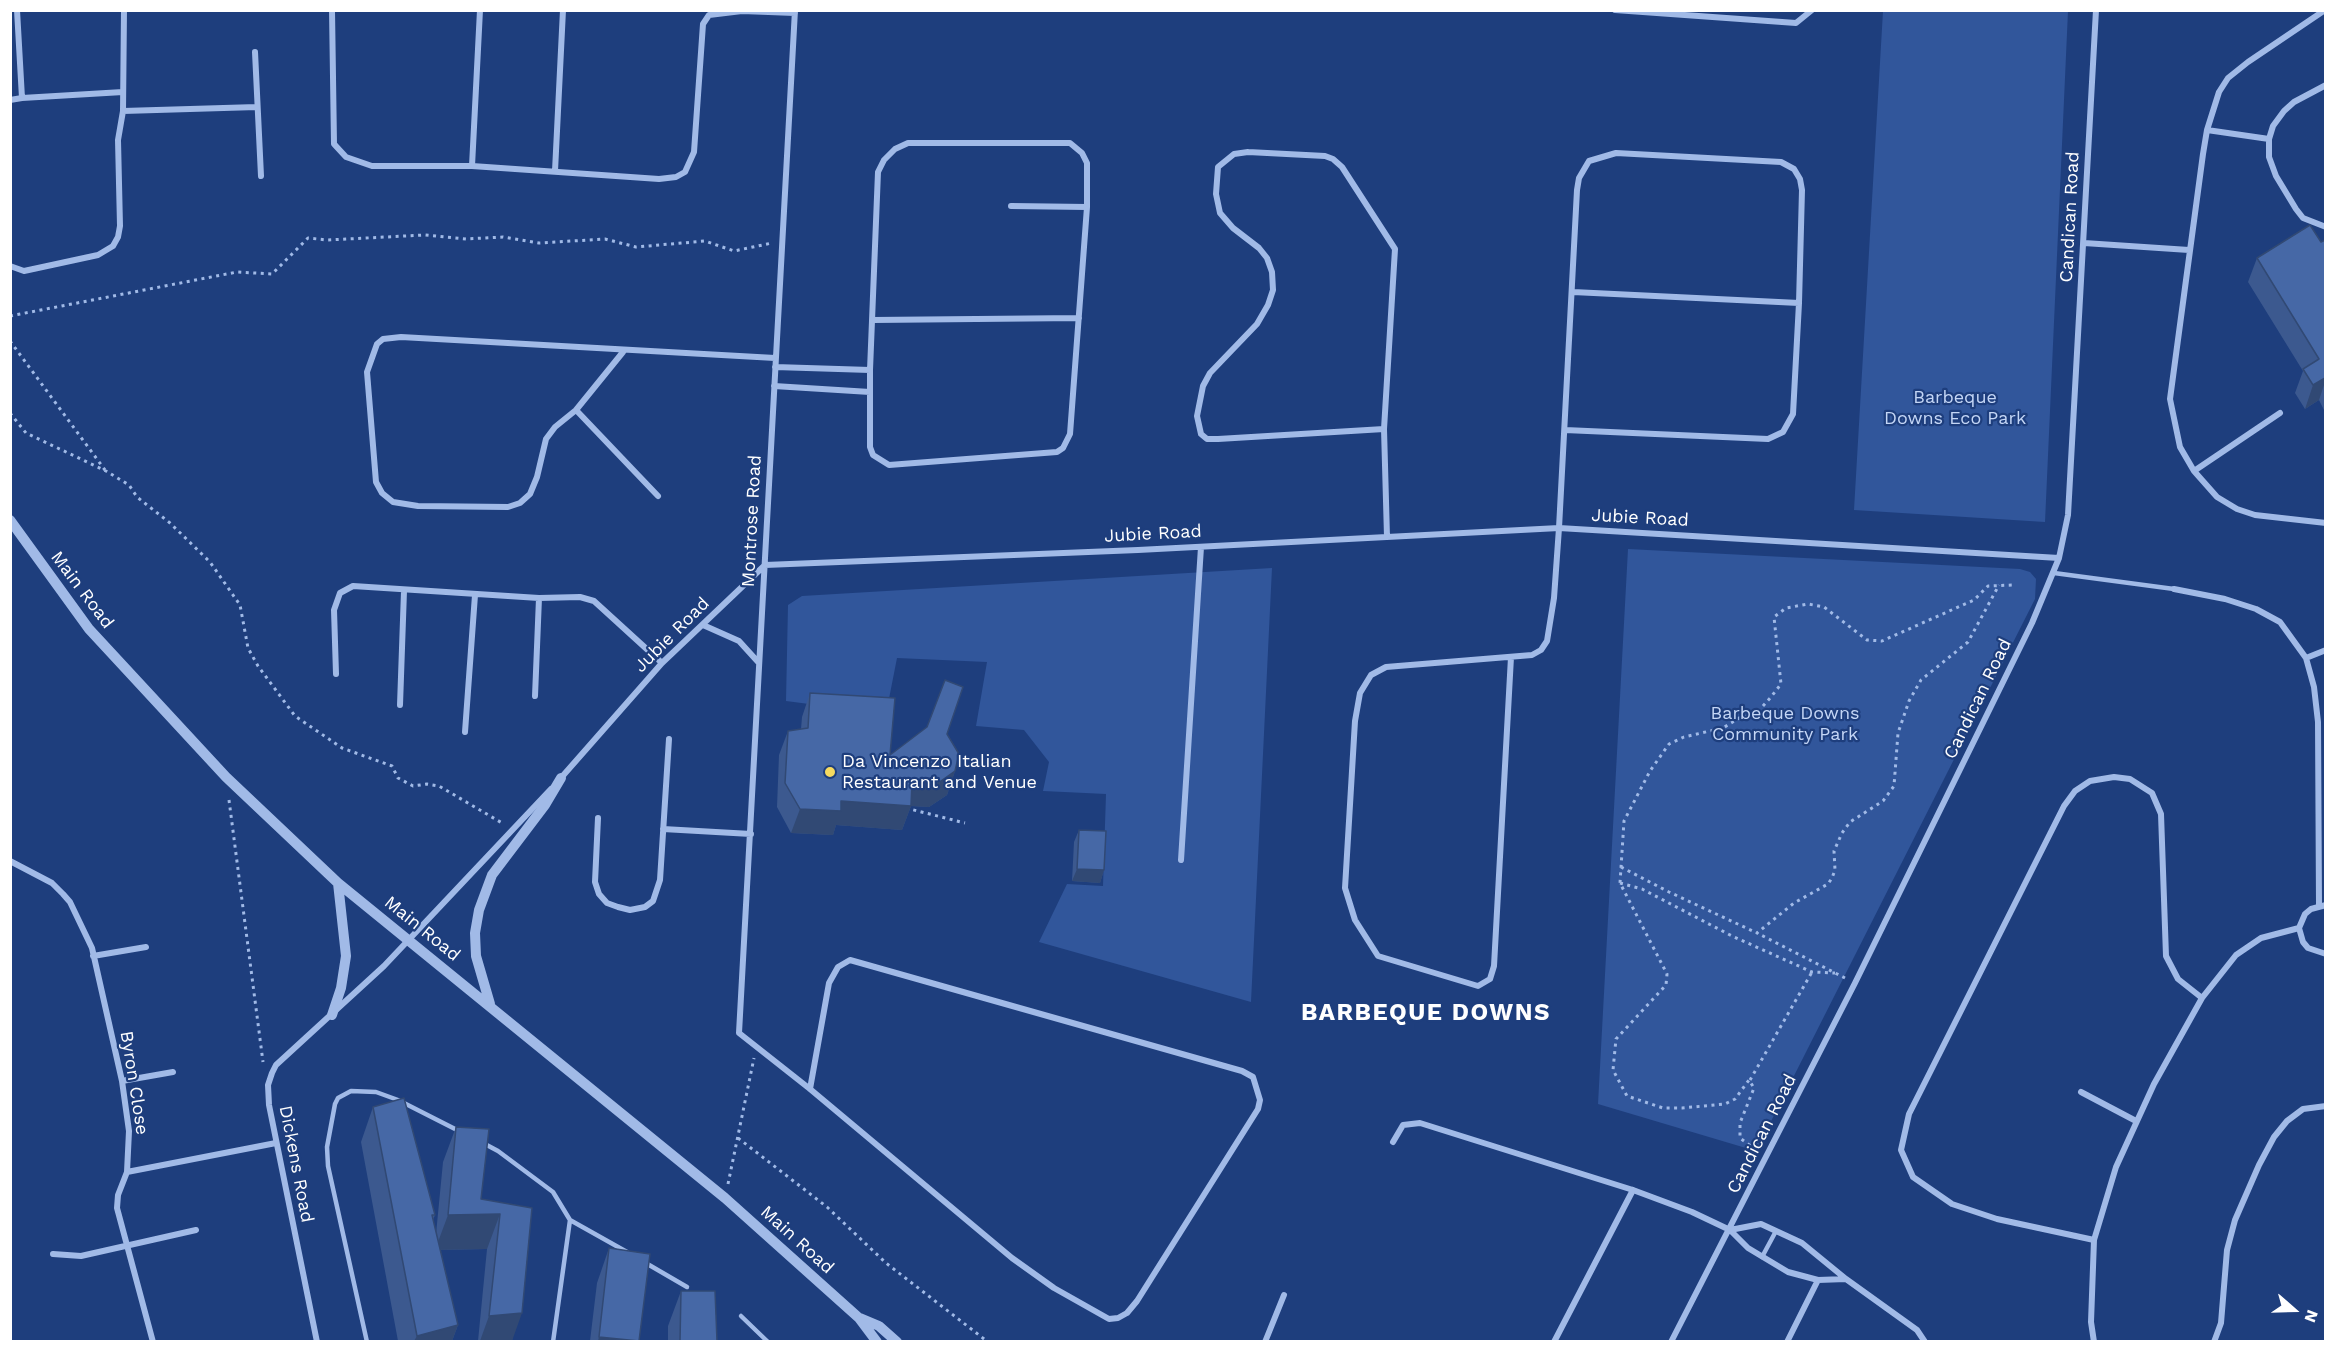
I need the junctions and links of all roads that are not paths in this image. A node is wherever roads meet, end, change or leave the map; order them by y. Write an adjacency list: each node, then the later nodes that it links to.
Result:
1 (17, 10): 14 (street)
2 (124, 10): 13 (street)
3 (332, 10): 20 (street)
4 (480, 10): 20 (street)
5 (563, 10): 21 (street)
6 (1615, 10): 7 (street)
7 (1812, 10)
8 (2096, 10): 26 (street, Candican Road)
9 (2325, 10): 18 (street)
10 (795, 12): 21 (street); 34 (street, Montrose Road)
11 (255, 52): 16 (street)
12 (2325, 85): 19 (street)
13 (123, 92): 14 (street); 17 (street)
14 (22, 98): 15 (street)
15 (10, 100)
16 (257, 107): 17 (street); 22 (street)
17 (123, 111): 28 (street)
18 (2207, 130): 19 (street); 27 (street)
19 (2269, 139): 25 (street)
20 (472, 166): 21 (street)
21 (555, 171)
22 (261, 176)
23 (1011, 206): 24 (street)
24 (1087, 207): 31 (street); 32 (street)
25 (2325, 227)
26 (2084, 243): 27 (street); 50 (street, Candican Road)
27 (2189, 250): 43 (street)
28 (10, 266)
29 (1574, 292): 30 (street); 30 (street); 42 (street)
30 (1799, 303): 42 (street)
31 (1079, 318): 32 (street); 38 (street)
32 (873, 320): 36 (street)
33 (623, 352): 34 (street); 39 (street); 39 (street)
34 (776, 358): 35 (street, Montrose Road)
35 (775, 367): 36 (street); 37 (street, Montrose Road)
36 (870, 370): 38 (street)
37 (774, 386): 38 (street); 51 (street, Montrose Road)
38 (870, 392)
39 (576, 410): 44 (street)
40 (2280, 413): 43 (street)
41 (1384, 429): 41 (street); 48 (street)
42 (1565, 430): 47 (street)
43 (2194, 471): 46 (street)
44 (658, 496)
45 (10, 520): 75 (street, Main Road)
46 (2325, 523)
47 (1559, 528): 48 (street, Jubie Road); 50 (street, Jubie Road); 59 (street)
48 (1387, 537): 49 (street, Jubie Road)
49 (1201, 547): 51 (street, Jubie Road); 73 (street)
50 (2059, 558): 52 (street, Candican Road)
51 (765, 565): 57 (street, Jubie Road); 62 (street, Montrose Road)
52 (2054, 573): 53 (lane); 99 (street, Candican Road)
53 (2174, 589): 60 (street)
54 (404, 591): 55 (street); 63 (street); 65 (street)
55 (475, 595): 56 (street); 66 (street)
56 (539, 598): 61 (street); 64 (street)
57 (703, 625): 61 (street, Jubie Road); 62 (street)
58 (2325, 650): 60 (street)
59 (1511, 657): 59 (street)
60 (2306, 658): 69 (street)
61 (662, 663): 68 (street, Jubie Road)
62 (760, 663): 72 (street, Montrose Road)
63 (336, 674)
64 (535, 696)
65 (400, 705)
66 (465, 732)
67 (669, 739): 71 (street)
68 (561, 778): 78 (street, Jubie Road); 83 (street)
69 (2323, 800): 76 (street)
70 (598, 818): 71 (street)
71 (663, 829): 72 (street)
72 (751, 834): 87 (street, Montrose Road)
73 (1181, 860)
74 (10, 861): 81 (street, Byron Close)
75 (338, 883): 78 (street, Main Road); 84 (street)
76 (2322, 905): 77 (street)
77 (2299, 928): 80 (street); 82 (street)
78 (409, 940): 83 (street, Main Road); 84 (street, Dickens Road)
79 (147, 947): 81 (street)
80 (2325, 954)
81 (93, 956): 86 (street, Byron Close)
82 (2202, 998): 90 (street); 101 (street)
83 (490, 1004): 112 (street, Main Road)
84 (332, 1015): 94 (street, Dickens Road)
85 (173, 1072): 86 (street)
86 (122, 1081): 95 (street, Byron Close)
87 (810, 1089): 87 (street)
88 (2081, 1092): 90 (street)
89 (2325, 1106): 126 (street)
90 (2136, 1122): 101 (street)
91 (468, 1136): 115 (lane)
92 (478, 1141): 97 (lane)
93 (1393, 1142): 96 (street)
94 (276, 1143): 95 (street); 114 (street, Dickens Road)
95 (127, 1172): 102 (street, Byron Close)
96 (1633, 1190): 99 (street); 121 (street)
97 (570, 1220): 104 (lane); 116 (lane)
98 (196, 1230): 102 (street)
99 (1730, 1230): 100 (street); 105 (street); 122 (street, Candican Road)
100 (1776, 1231): 105 (lane); 107 (street)
101 (2094, 1240): 125 (street)
102 (129, 1247): 103 (street); 113 (street, Byron Close)
103 (53, 1254)
104 (629, 1254)
105 (1762, 1257): 108 (street)
106 (639, 1259): 109 (lane)
107 (1846, 1279): 108 (street); 124 (street)
108 (1818, 1280): 123 (street)
109 (687, 1287)
110 (1284, 1295): 120 (street)
111 (741, 1316): 117 (lane)
112 (859, 1318): 118 (street, Main Road); 119 (street, Main Road)
113 (153, 1341)
114 (317, 1341)
115 (367, 1341)
116 (553, 1341)
117 (768, 1341)
118 (877, 1341)
119 (897, 1341)
120 (1265, 1341)
121 (1554, 1341)
122 (1671, 1341)
123 (1787, 1341)
124 (1925, 1341)
125 (2094, 1341)
126 (2214, 1341)

